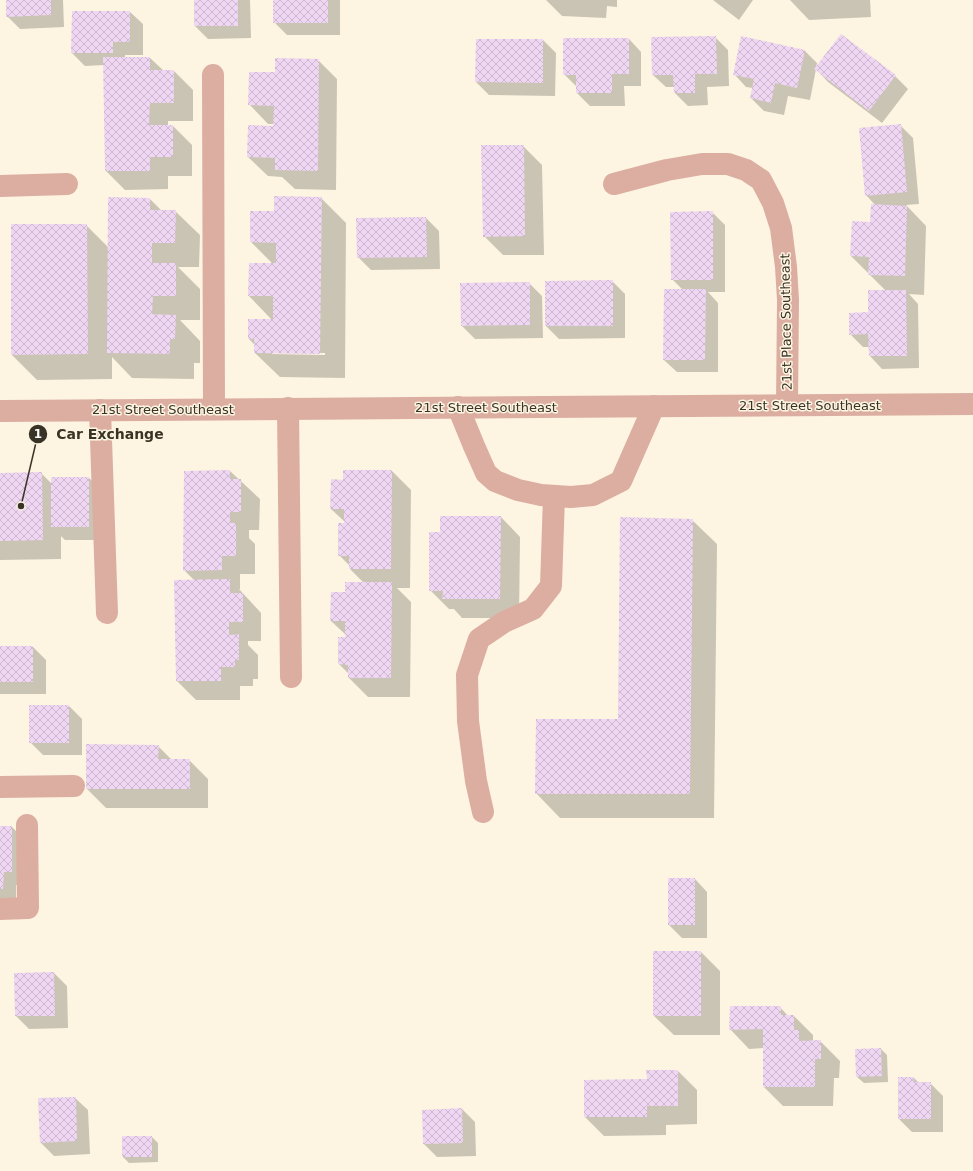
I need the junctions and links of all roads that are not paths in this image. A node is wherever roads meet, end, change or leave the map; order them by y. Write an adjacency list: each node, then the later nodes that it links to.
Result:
1 (212, 74): 10 (street)
2 (67, 184): 4 (street)
3 (614, 184): 6 (street, 21st Place Southeast)
4 (0, 186)
5 (973, 404): 6 (street, 21st Street Southeast)
6 (787, 405): 7 (street, 21st Street Southeast)
7 (654, 406): 8 (street, 21st Street Southeast); 13 (street)
8 (458, 407): 9 (street, 21st Street Southeast); 13 (street)
9 (288, 408): 10 (street, 21st Street Southeast); 15 (street)
10 (214, 409): 11 (street, 21st Street Southeast)
11 (100, 410): 12 (street, 21st Street Southeast); 14 (street)
12 (0, 411)
13 (554, 496): 18 (street)
14 (107, 613)
15 (291, 677)
16 (74, 786): 17 (street)
17 (0, 787)
18 (483, 812)
19 (27, 825): 20 (street)
20 (0, 909)

